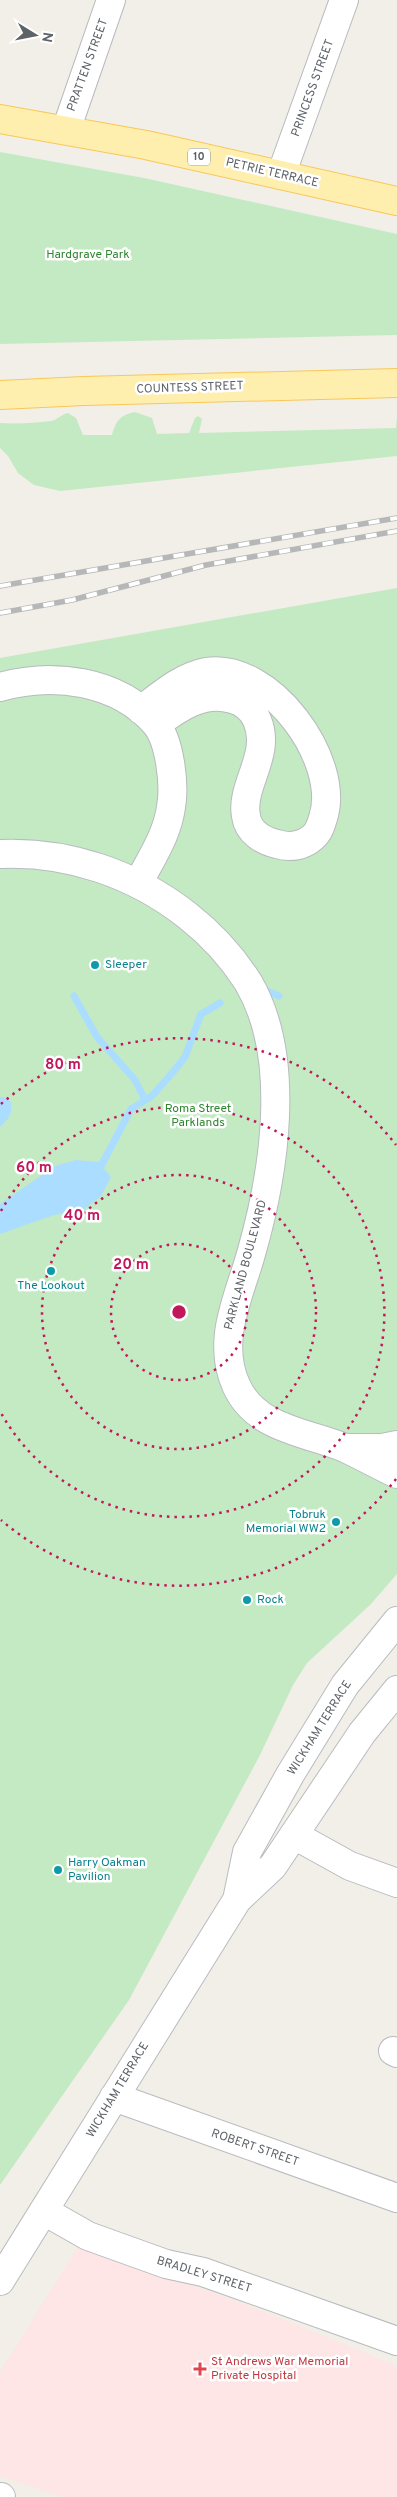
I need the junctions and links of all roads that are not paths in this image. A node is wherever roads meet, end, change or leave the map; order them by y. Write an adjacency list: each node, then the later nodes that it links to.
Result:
1 (111, 0): 4 (street, PRATTEN STREET)
2 (344, 0): 5 (street, PRINCESS STREET)
3 (0, 119): 4 (main road, PETRIE TERRACE / 10)
4 (66, 130): 5 (main road, PETRIE TERRACE / 10)
5 (281, 176): 6 (main road, PETRIE TERRACE / 10)
6 (397, 201)
7 (391, 381): 8 (main road, COUNTESS STREET)
8 (0, 396)
9 (0, 686): 10 (street)
10 (149, 717): 10 (street); 12 (street)
11 (0, 854): 12 (street, PARKLAND BOULEVARD)
12 (138, 884): 13 (street, PARKLAND BOULEVARD)
13 (395, 1467)
14 (397, 1606): 15 (street, WICKHAM TERRACE)
15 (392, 1626): 19 (street, WICKHAM TERRACE)
16 (397, 1690): 17 (street, WICKHAM TERRACE)
17 (294, 1835): 18 (street); 19 (street, WICKHAM TERRACE)
18 (397, 1883)
19 (238, 1900): 20 (street, WICKHAM TERRACE)
20 (114, 2097): 21 (street, ROBERT STREET); 22 (street, WICKHAM TERRACE)
21 (397, 2198)
22 (44, 2211): 23 (street, WICKHAM TERRACE); 24 (street, BRADLEY STREET)
23 (0, 2281)
24 (397, 2341)

